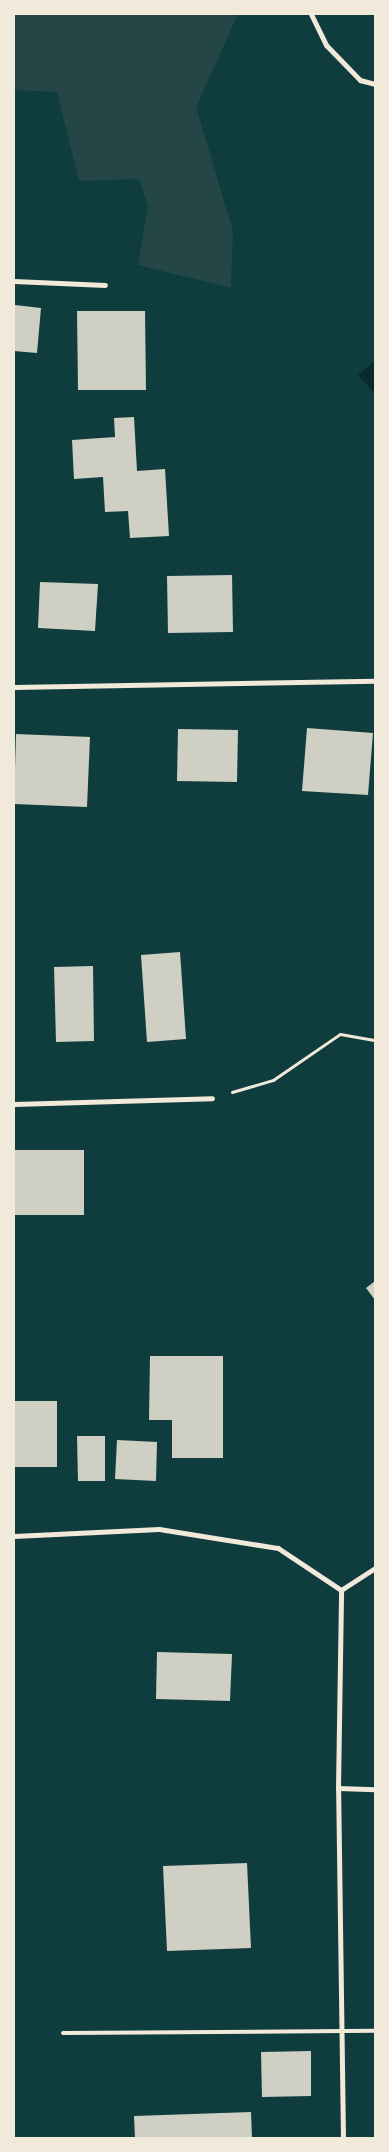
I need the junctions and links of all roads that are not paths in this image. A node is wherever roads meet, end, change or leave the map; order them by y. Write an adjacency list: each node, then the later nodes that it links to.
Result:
1 (311, 14): 2 (street)
2 (375, 84)
3 (14, 281): 4 (street)
4 (105, 285)
5 (375, 681): 6 (street)
6 (14, 687)
7 (212, 1098): 8 (street)
8 (14, 1104)
9 (14, 1536): 11 (street)
10 (375, 1568): 11 (street)
11 (341, 1590): 12 (street)
12 (338, 1788): 13 (street); 14 (street)
13 (375, 1789)
14 (341, 2031): 15 (lane); 16 (lane); 17 (street)
15 (375, 2031)
16 (62, 2033)
17 (342, 2138)

